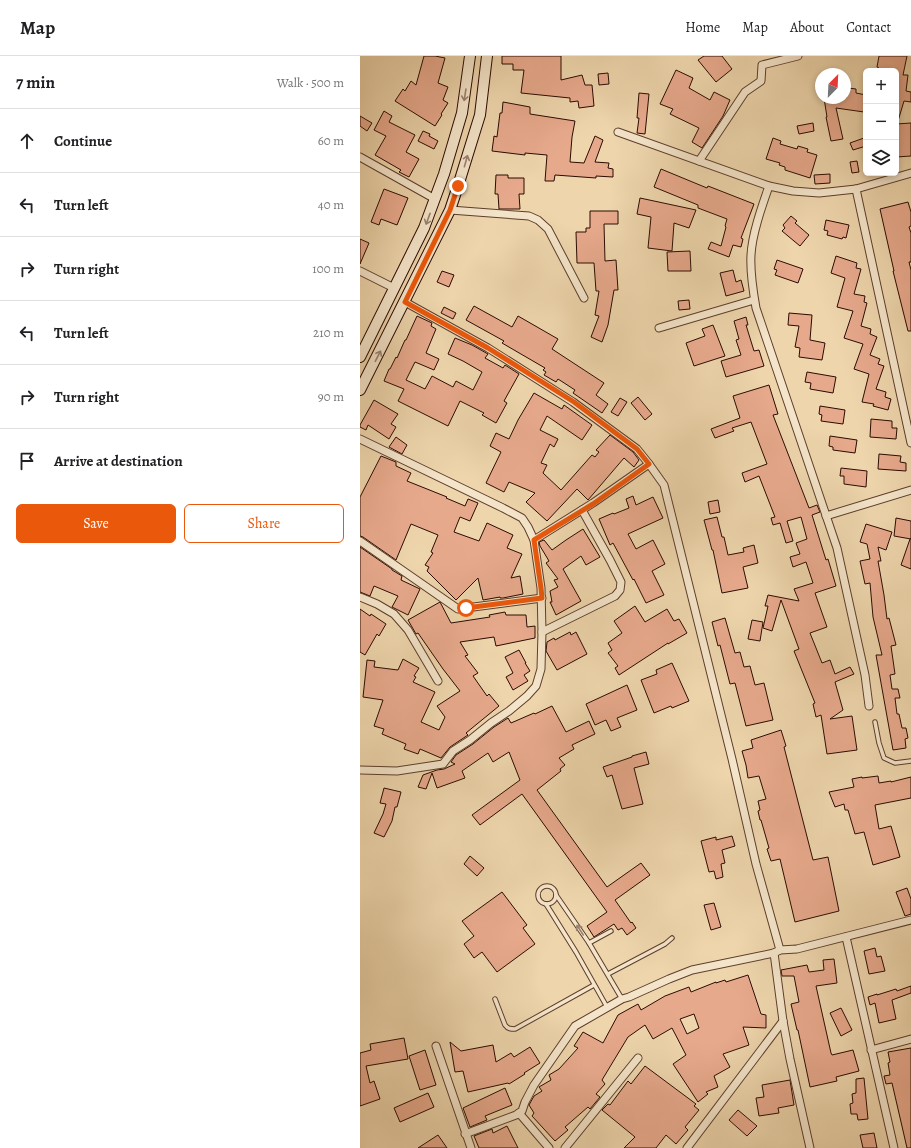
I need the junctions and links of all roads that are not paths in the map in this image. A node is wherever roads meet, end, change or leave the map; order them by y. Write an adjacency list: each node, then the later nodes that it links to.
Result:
1 (470, 56): 10 (main road, one-way to 10)
2 (487, 56): 11 (main road, one-way to 2)
3 (798, 56): 6 (street)
4 (618, 132): 6 (street)
5 (360, 157): 10 (street)
6 (699, 161): 8 (street)
7 (911, 173): 9 (street)
8 (769, 186): 9 (street); 15 (street)
9 (856, 189): 21 (street)
10 (435, 199): 13 (main road, one-way to 13)
11 (450, 210): 14 (street); 16 (main road)
12 (360, 271): 13 (street)
13 (394, 288): 18 (main road)
14 (584, 298)
15 (754, 300): 17 (street); 25 (street)
16 (405, 302): 19 (main road, one-way to 16); 22 (street)
17 (660, 328)
18 (360, 357)
19 (360, 390)
20 (360, 439): 26 (street)
21 (911, 442)
22 (649, 464): 24 (street); 43 (street)
23 (911, 490): 25 (street)
24 (582, 510): 26 (street); 30 (street)
25 (826, 516): 32 (street)
26 (534, 540): 29 (street)
27 (360, 541): 29 (street)
28 (360, 596): 31 (street)
29 (542, 598): 30 (street)
30 (542, 632): 35 (street)
31 (438, 681)
32 (869, 706)
33 (875, 722): 34 (lane)
34 (911, 761)
35 (360, 770)
36 (556, 895): 37 (lane); 37 (lane); 42 (lane, one-way to 36)
37 (546, 904): 45 (lane)
38 (911, 920): 40 (street)
39 (611, 930): 42 (lane)
40 (846, 936): 43 (street); 52 (street)
41 (672, 938): 44 (lane)
42 (589, 943): 44 (lane)
43 (777, 951): 47 (street); 49 (street)
44 (608, 974): 47 (lane)
45 (594, 985): 46 (lane); 48 (lane)
46 (495, 998)
47 (622, 999): 48 (street)
48 (607, 1007): 54 (street)
49 (783, 1021): 59 (street); 60 (street)
50 (911, 1039): 52 (street)
51 (436, 1046): 55 (street)
52 (871, 1050): 61 (street)
53 (638, 1058): 58 (street)
54 (519, 1113): 55 (street); 57 (street)
55 (465, 1134): 56 (street)
56 (470, 1148)
57 (549, 1148)
58 (565, 1148)
59 (687, 1148)
60 (810, 1148)
61 (894, 1148)

